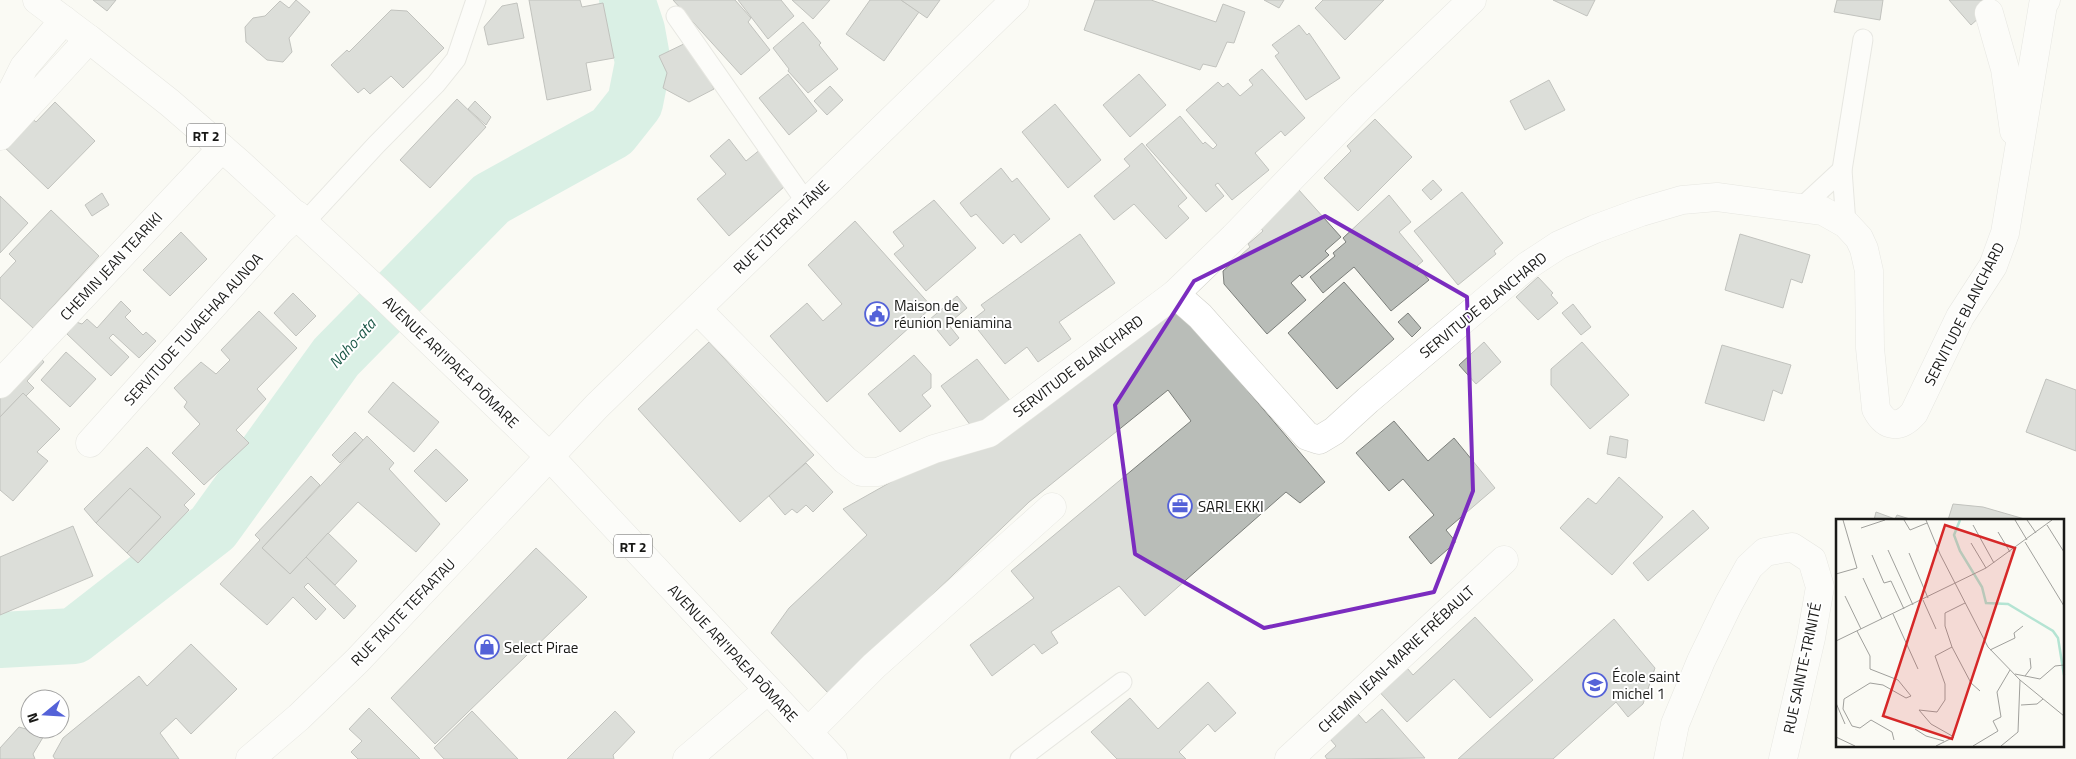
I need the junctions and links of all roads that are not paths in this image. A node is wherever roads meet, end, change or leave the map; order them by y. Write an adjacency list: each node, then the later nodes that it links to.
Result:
1 (37, 0): 8 (street, AVENUE ARI'IPAEA PŌMARE / RT 2)
2 (476, 0): 18 (lane)
3 (1015, 0): 16 (street, RUE TŪTERA'I TĀNE)
4 (1472, 0): 20 (street)
5 (2046, 0): 14 (street, SERVITUDE BLANCHARD)
6 (1989, 13): 14 (street)
7 (676, 16): 16 (lane)
8 (64, 20): 9 (street, AVENUE ARI'IPAEA PŌMARE / RT 2); 11 (street)
9 (90, 39): 12 (street); 13 (street, AVENUE ARI'IPAEA PŌMARE / RT 2)
10 (1863, 39): 15 (lane)
11 (0, 106)
12 (0, 136)
13 (222, 148): 18 (street, AVENUE ARI'IPAEA PŌMARE / RT 2); 22 (street, CHEMIN JEAN TEARIKI)
14 (2018, 157): 19 (street, SERVITUDE BLANCHARD)
15 (1842, 170): 17 (lane); 19 (lane)
16 (806, 202): 21 (street, RUE TŪTERA'I TĀNE)
17 (1802, 208): 19 (street, SERVITUDE BLANCHARD); 20 (street, SERVITUDE BLANCHARD)
18 (300, 219): 23 (street, SERVITUDE TUVAEHAA AUNOA); 24 (street, AVENUE ARI'IPAEA PŌMARE / RT 2)
19 (1846, 224)
20 (1175, 294): 21 (street, SERVITUDE BLANCHARD)
21 (698, 309): 24 (street, RUE TŪTERA'I TĀNE)
22 (0, 384)
23 (90, 443)
24 (550, 457): 28 (street, AVENUE ARI'IPAEA PŌMARE / RT 2); 30 (street, RUE TAUTE TEFAATAU)
25 (1052, 507): 29 (street)
26 (1504, 560): 34 (street, CHEMIN JEAN-MARIE FRÉBAULT)
27 (1122, 682): 33 (lane)
28 (768, 690): 29 (street, AVENUE ARI'IPAEA PŌMARE / RT 2); 31 (street)
29 (808, 732): 32 (street, AVENUE ARI'IPAEA PŌMARE / RT 2)
30 (250, 759)
31 (687, 759)
32 (833, 759)
33 (1020, 759)
34 (1288, 759)
35 (1668, 759): 36 (street, RUE SAINTE-TRINITÉ)
36 (1783, 759)

